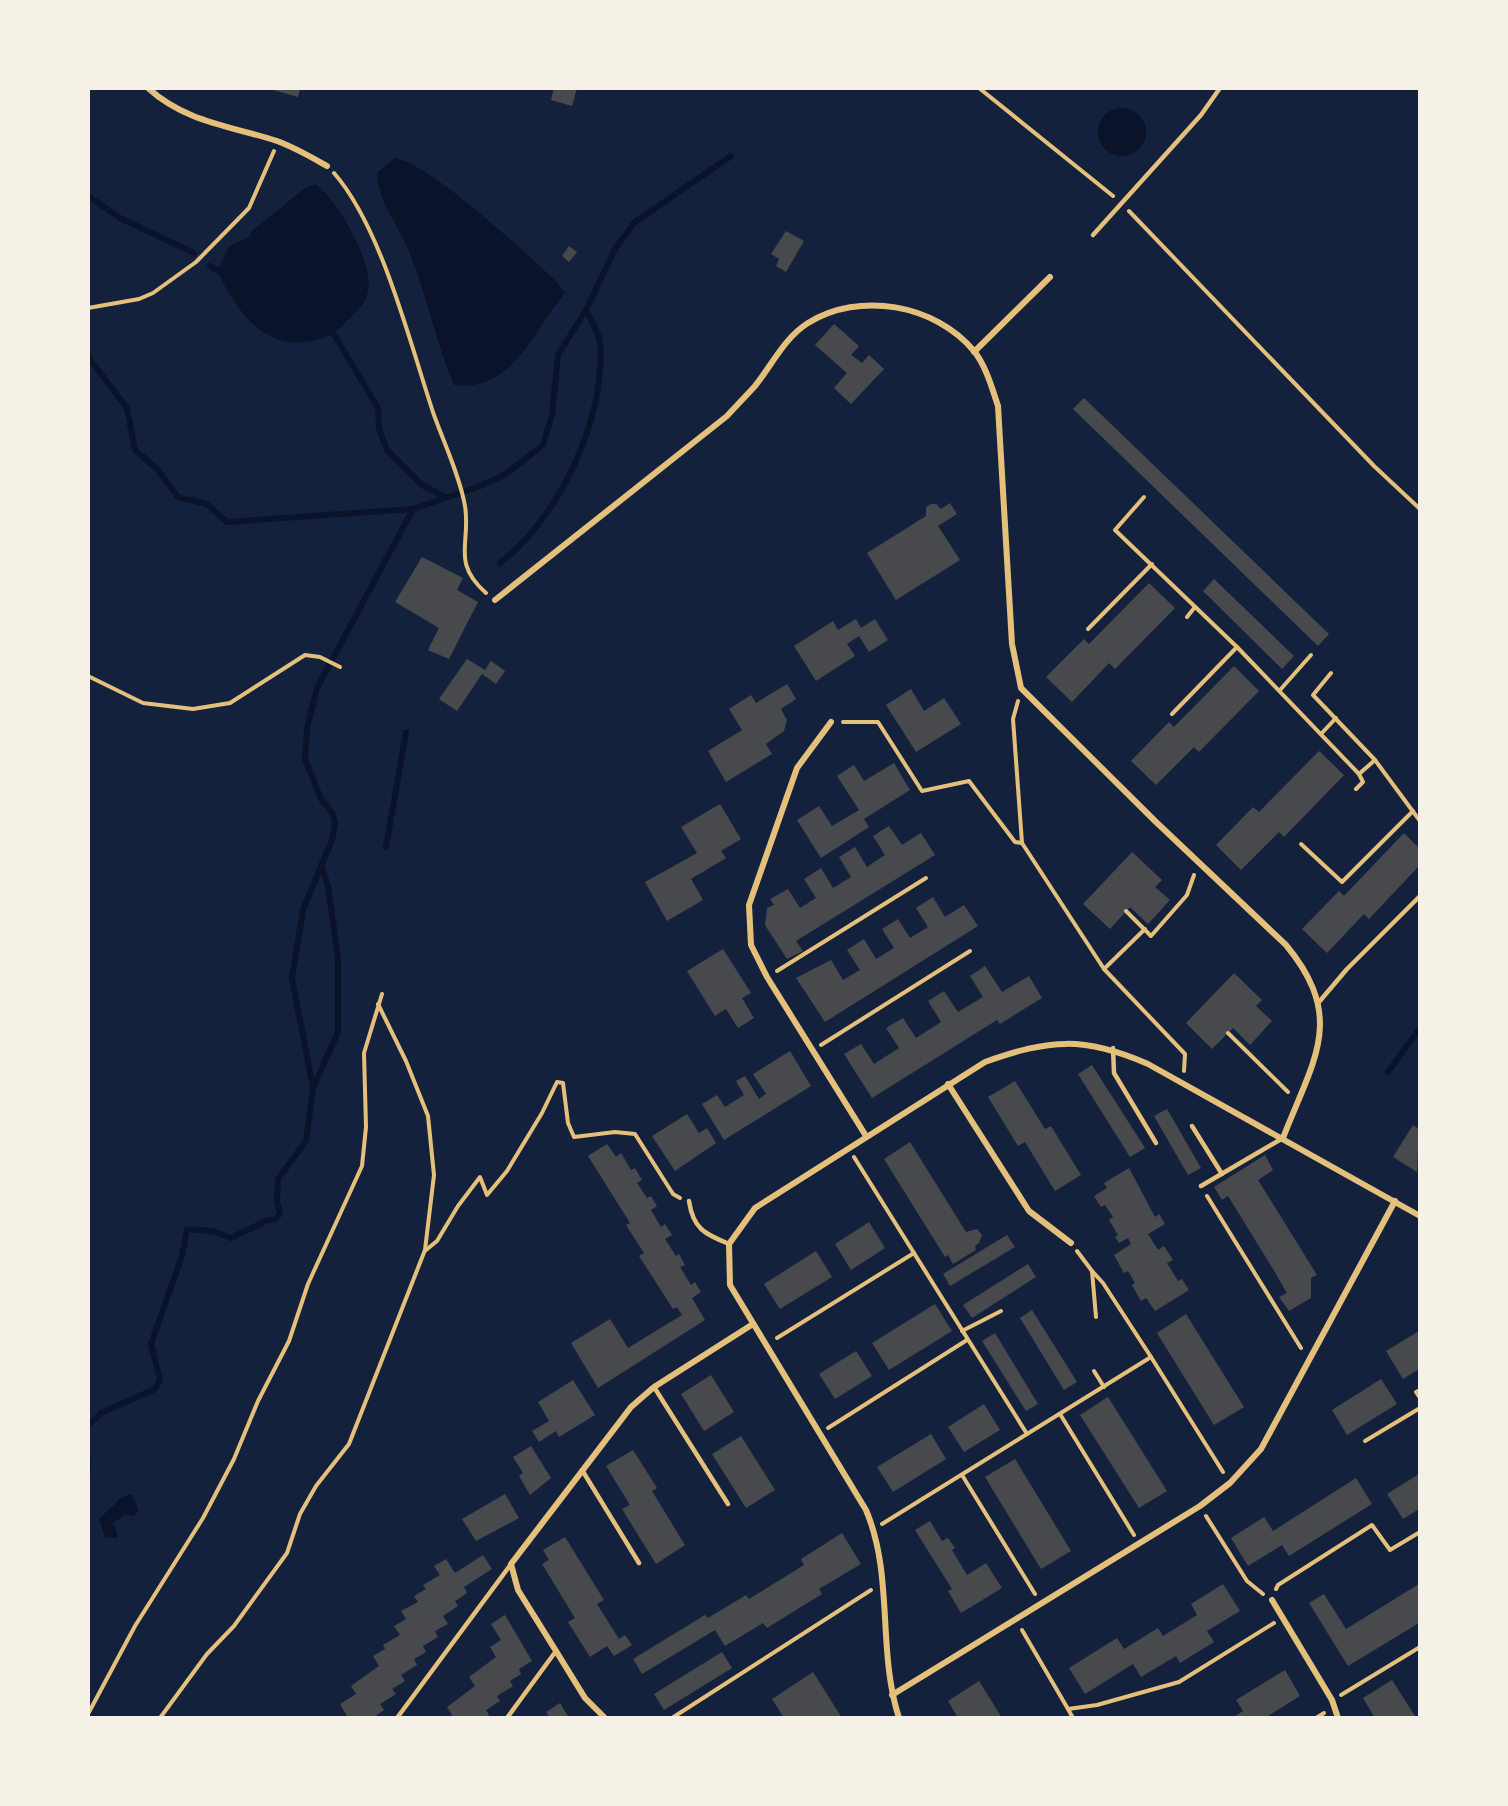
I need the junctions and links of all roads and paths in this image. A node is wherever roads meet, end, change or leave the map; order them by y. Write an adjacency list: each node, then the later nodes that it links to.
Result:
1 (148, 88): 4 (street)
2 (979, 88): 6 (path)
3 (1220, 88): 6 (lane)
4 (277, 141): 5 (street); 9 (path)
5 (327, 166): 14 (path)
6 (1123, 204): 7 (lane); 12 (path)
7 (1093, 235)
8 (1050, 277): 10 (street)
9 (88, 308)
10 (974, 352): 14 (street); 23 (street)
11 (1144, 497): 13 (path)
12 (1419, 509)
13 (1152, 564): 15 (path); 17 (path)
14 (495, 600)
15 (1195, 607): 16 (path); 18 (path)
16 (1186, 617)
17 (1088, 629)
18 (1237, 647): 24 (path); 25 (path)
19 (1311, 655): 24 (path)
20 (340, 667): 22 (path)
21 (1331, 673): 26 (path)
22 (88, 676)
23 (1021, 688): 34 (path); 36 (street)
24 (1280, 690): 28 (path)
25 (1172, 714)
26 (1336, 718): 28 (path); 29 (path)
27 (831, 722): 34 (path); 43 (street)
28 (1321, 734): 30 (path)
29 (1375, 760): 30 (path); 32 (path)
30 (1359, 774): 31 (path)
31 (1356, 789)
32 (1413, 812): 33 (path); 35 (path)
33 (1419, 821)
34 (1022, 843): 42 (path)
35 (1301, 844)
36 (1202, 865): 40 (path); 45 (street)
37 (926, 878): 43 (path)
38 (1419, 896): 45 (lane)
39 (1126, 911): 40 (path)
40 (1145, 929): 42 (path)
41 (970, 951): 49 (path)
42 (1104, 969): 50 (path)
43 (767, 977): 49 (street)
44 (382, 994): 46 (path)
45 (1319, 1002): 52 (street)
46 (378, 1004): 65 (path); 106 (path)
47 (1228, 1033): 52 (path)
48 (1113, 1048): 50 (street); 51 (street); 56 (lane)
49 (812, 1050): 54 (street)
50 (1184, 1083): 55 (street)
51 (948, 1084): 54 (street); 64 (street)
52 (1298, 1100): 55 (street)
53 (1192, 1126): 58 (lane)
54 (866, 1136): 63 (street)
55 (1283, 1138): 58 (lane); 60 (street)
56 (1156, 1143)
57 (861, 1170): 66 (path)
58 (1222, 1174): 59 (lane)
59 (1200, 1186): 75 (path)
60 (1395, 1201): 62 (street); 75 (street)
61 (689, 1202): 63 (lane); 65 (path)
62 (1419, 1216)
63 (729, 1244): 70 (street)
64 (1071, 1244): 67 (path)
65 (425, 1250): 107 (path)
66 (914, 1253): 71 (path); 73 (path)
67 (1092, 1271): 69 (path); 74 (path)
68 (1001, 1311): 71 (path)
69 (1096, 1317)
70 (753, 1324): 73 (street); 77 (street)
71 (962, 1331): 72 (path)
72 (967, 1340): 83 (path); 84 (path)
73 (766, 1345): 83 (street)
74 (1151, 1357): 78 (path); 88 (path)
75 (1308, 1358): 88 (street)
76 (1094, 1371): 78 (path)
77 (654, 1387): 86 (street); 89 (lane)
78 (1104, 1387): 82 (path)
79 (1419, 1390): 80 (path)
80 (1419, 1398)
81 (1419, 1408): 85 (path)
82 (1059, 1414): 84 (path); 93 (path)
83 (820, 1434): 91 (street)
84 (1026, 1434): 87 (path)
85 (1365, 1441)
86 (582, 1470): 94 (lane); 95 (street)
87 (962, 1475): 91 (path); 98 (path)
88 (1230, 1483): 90 (street)
89 (728, 1504)
90 (1200, 1506): 93 (street); 97 (path)
91 (874, 1529): 96 (street)
92 (1419, 1532): 97 (path)
93 (1139, 1543): 98 (street)
94 (639, 1563)
95 (511, 1564): 102 (street); 108 (lane)
96 (883, 1583): 103 (street); 111 (path)
97 (1272, 1600): 99 (street)
98 (1041, 1603): 100 (street)
99 (1282, 1618): 104 (street); 105 (path)
100 (1016, 1619): 103 (street); 105 (path)
101 (1419, 1647): 104 (path)
102 (556, 1651): 109 (lane); 110 (street)
103 (892, 1695): 112 (street)
104 (1332, 1700): 114 (street)
105 (1068, 1709): 113 (path)
106 (88, 1714)
107 (160, 1718)
108 (397, 1718)
109 (507, 1718)
110 (605, 1718)
111 (672, 1718)
112 (899, 1718)
113 (1074, 1718)
114 (1338, 1718)

